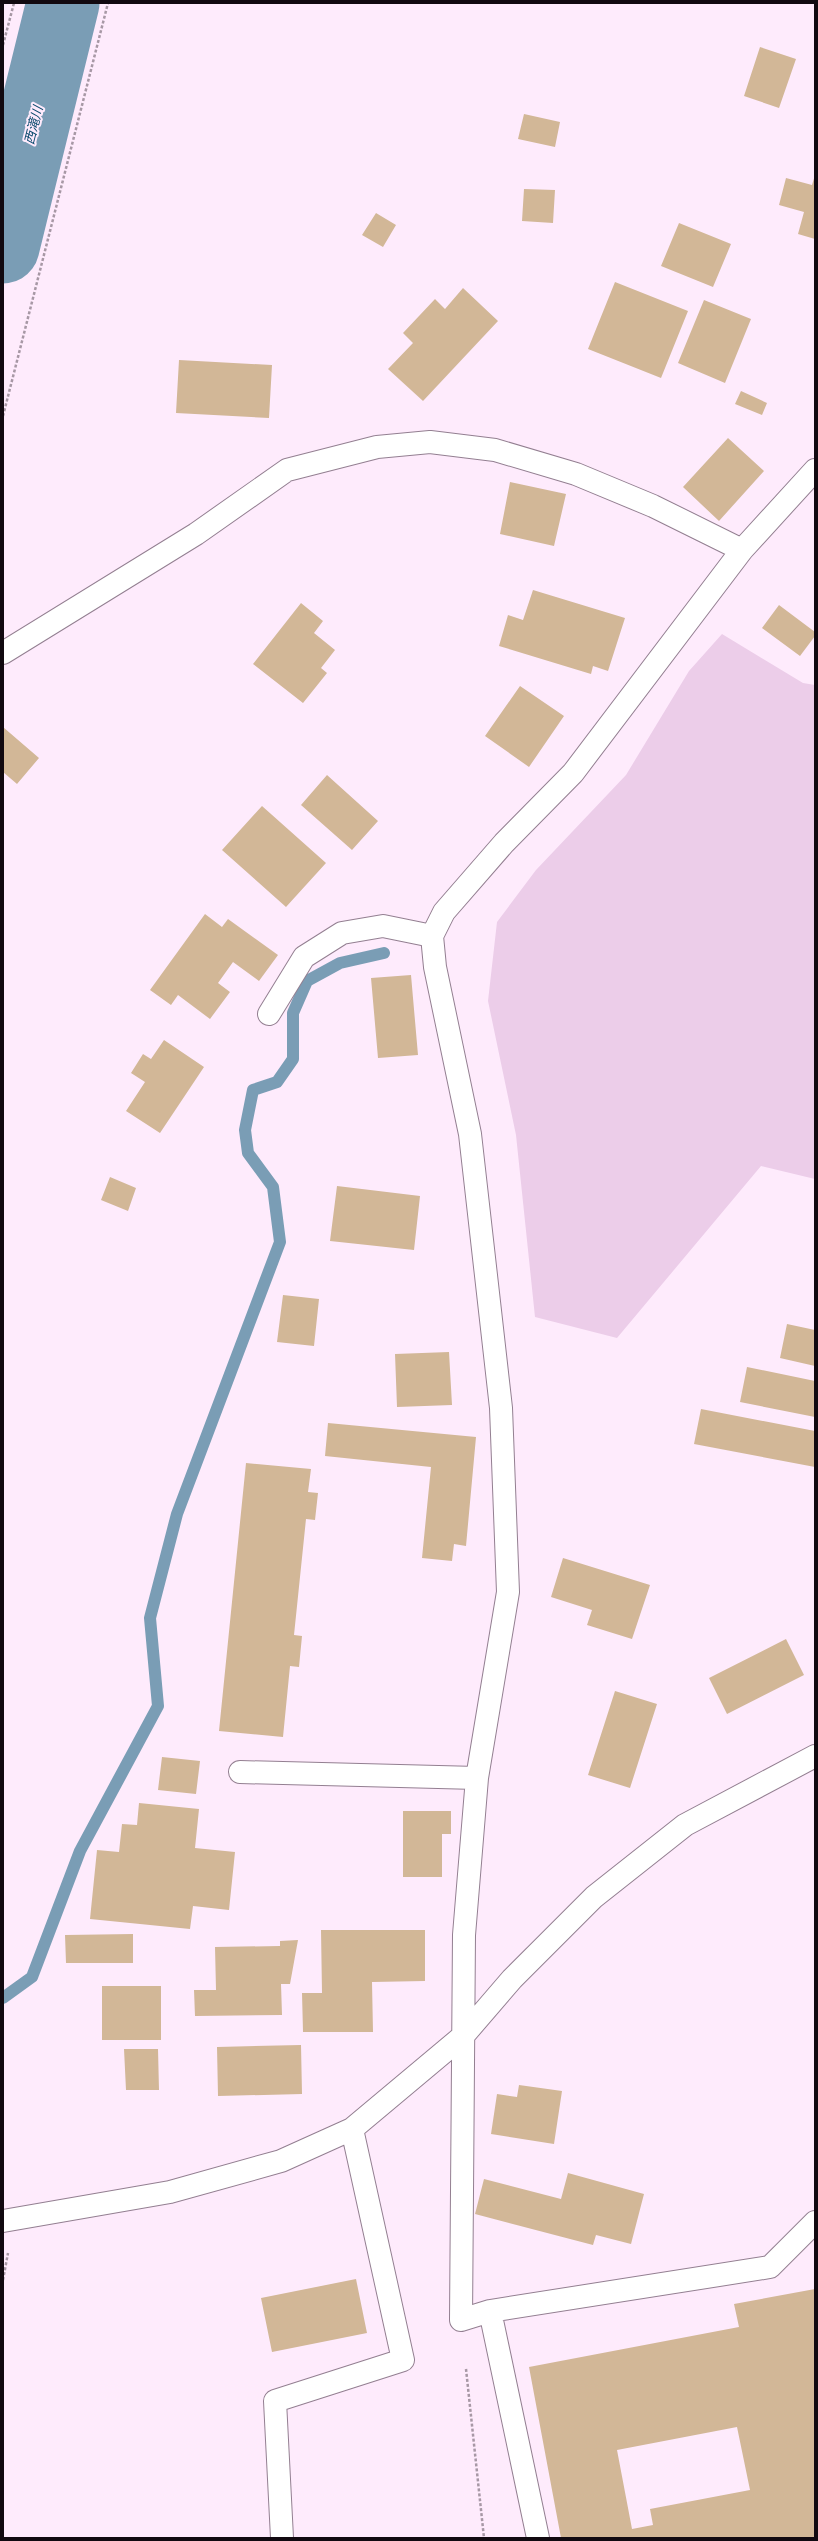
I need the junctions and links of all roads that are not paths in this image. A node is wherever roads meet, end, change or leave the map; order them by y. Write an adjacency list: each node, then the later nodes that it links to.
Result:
1 (815, 470): 2 (street)
2 (742, 550): 3 (street); 4 (street)
3 (3, 652)
4 (432, 936): 5 (street); 8 (street)
5 (269, 1014)
6 (815, 1756): 9 (street)
7 (240, 1772): 8 (street)
8 (478, 1778): 9 (street)
9 (463, 2036): 10 (street); 13 (street)
10 (352, 2129): 11 (street); 14 (street)
11 (3, 2221)
12 (815, 2222): 13 (street)
13 (490, 2311): 15 (street)
14 (282, 2538)
15 (538, 2538)

